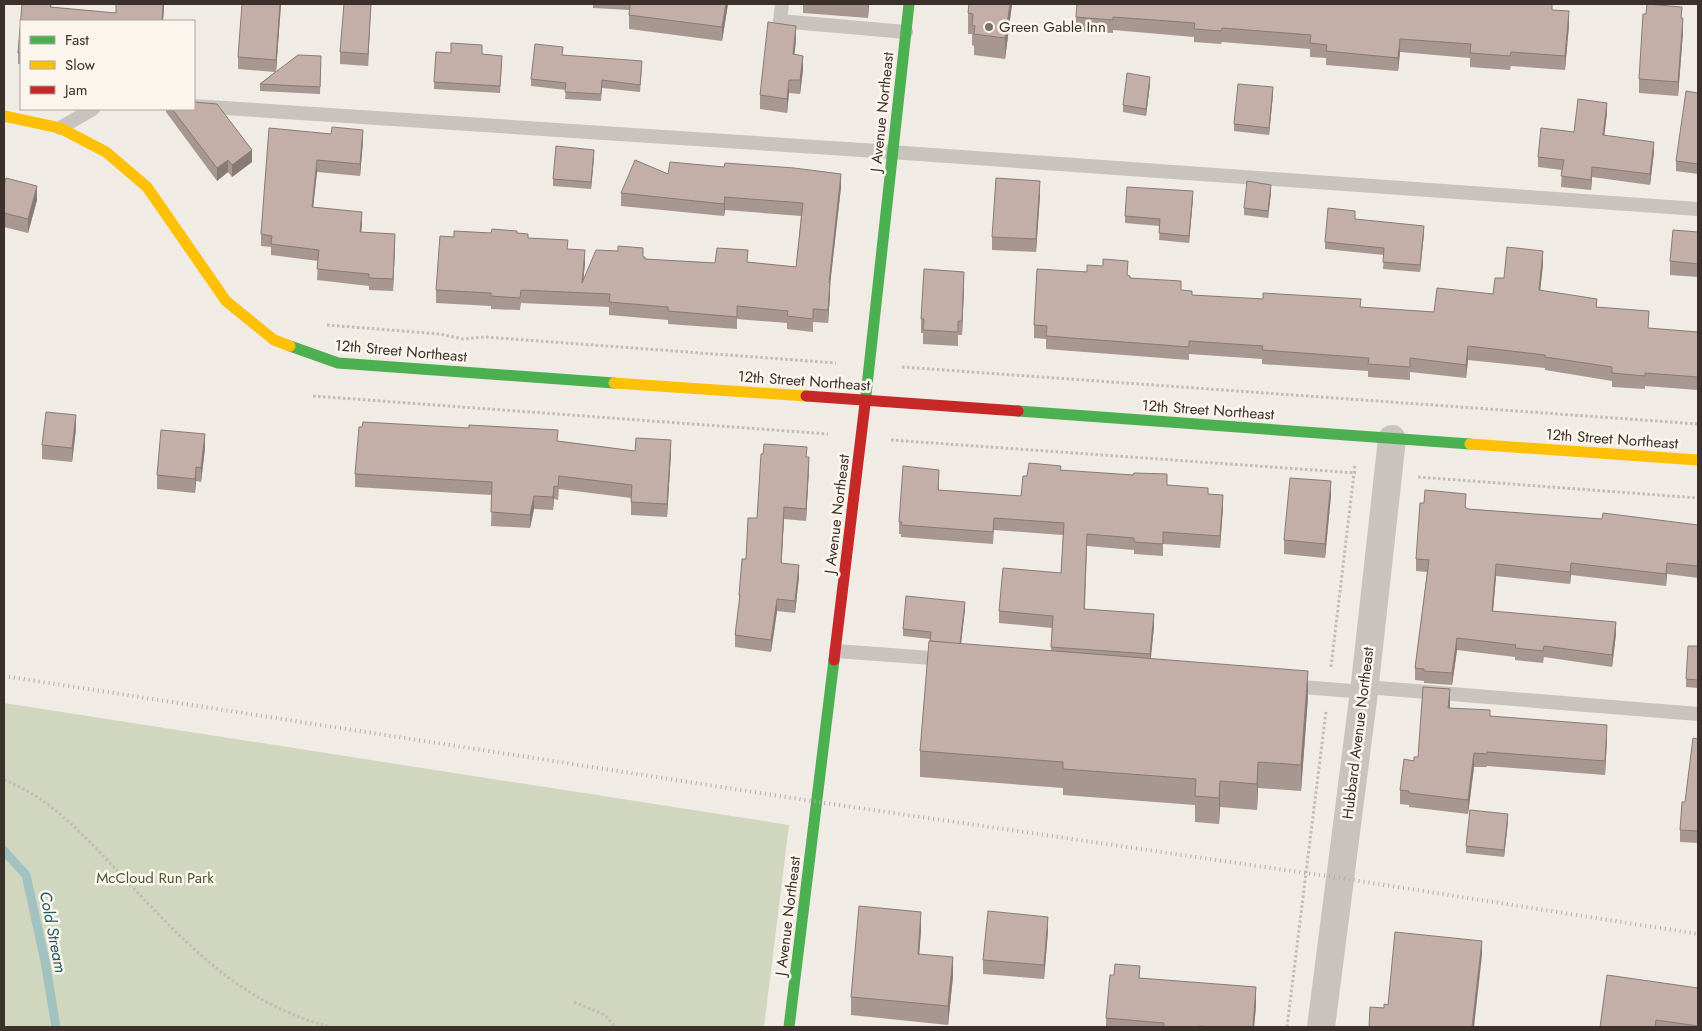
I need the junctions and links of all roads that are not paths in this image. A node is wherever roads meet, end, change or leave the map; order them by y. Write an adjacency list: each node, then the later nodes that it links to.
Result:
1 (782, 4): 3 (lane)
2 (909, 4): 3 (street, J Avenue Northeast)
3 (906, 32): 8 (street, J Avenue Northeast)
4 (195, 106): 8 (lane)
5 (91, 110): 7 (lane)
6 (4, 116): 7 (street, 12th Street Northeast)
7 (60, 128): 10 (street, 12th Street Northeast)
8 (893, 152): 9 (lane); 10 (street, J Avenue Northeast)
9 (1698, 209)
10 (866, 401): 11 (street, 12th Street Northeast); 13 (street, J Avenue Northeast)
11 (1392, 438): 12 (street, 12th Street Northeast); 16 (street, Hubbard Avenue Northeast)
12 (1698, 460)
13 (836, 651): 14 (lane); 18 (street, J Avenue Northeast)
14 (961, 660)
15 (1279, 685): 16 (lane)
16 (1364, 689): 17 (lane); 19 (street, Hubbard Avenue Northeast)
17 (1698, 714)
18 (789, 1027)
19 (1321, 1027)

